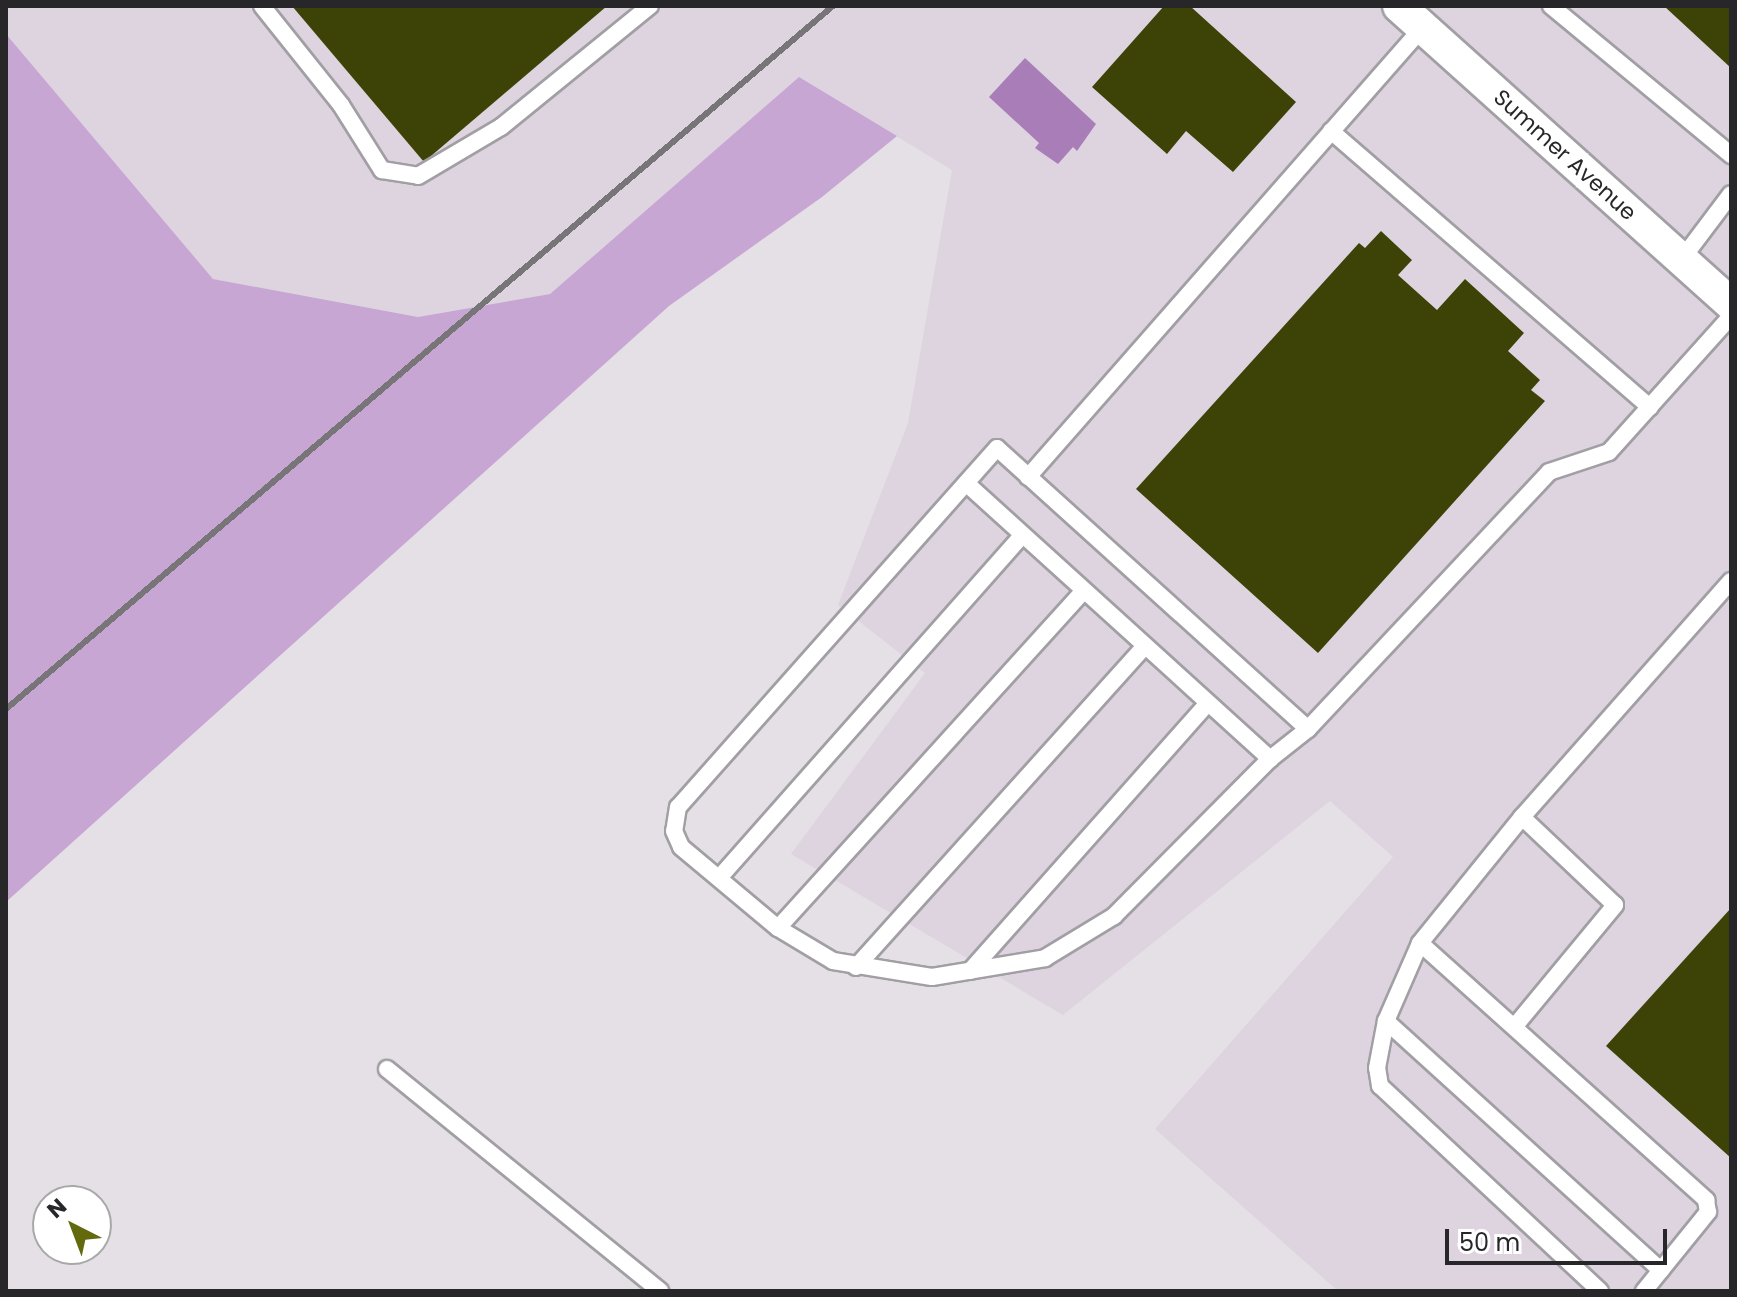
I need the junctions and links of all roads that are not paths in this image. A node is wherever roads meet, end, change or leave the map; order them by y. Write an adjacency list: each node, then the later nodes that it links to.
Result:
1 (262, 6): 2 (lane)
2 (650, 6)
3 (1551, 6): 6 (lane)
4 (1411, 16): 5 (lane); 8 (street, Summer Avenue)
5 (1331, 131): 11 (lane); 12 (lane)
6 (1731, 155)
7 (1731, 194): 8 (lane)
8 (1682, 259): 9 (street, Summer Avenue)
9 (1731, 304)
10 (1731, 316): 11 (lane)
11 (1650, 407): 19 (lane)
12 (1028, 477): 13 (lane); 19 (lane)
13 (966, 483): 14 (lane); 22 (lane)
14 (1022, 535): 16 (lane); 22 (lane)
15 (1731, 581): 21 (lane)
16 (1084, 591): 17 (lane); 23 (lane)
17 (1145, 646): 18 (lane); 25 (lane)
18 (1208, 703): 20 (lane); 26 (lane)
19 (1308, 729): 20 (lane)
20 (1270, 759): 26 (lane)
21 (1522, 817): 24 (lane); 28 (lane)
22 (719, 878): 23 (lane)
23 (778, 928): 25 (lane)
24 (1420, 943): 27 (lane); 28 (lane)
25 (856, 967): 26 (lane)
26 (970, 971)
27 (1386, 1021): 30 (lane); 32 (lane)
28 (1515, 1026): 30 (lane)
29 (387, 1069): 31 (lane)
30 (1661, 1270): 33 (lane)
31 (660, 1291)
32 (1600, 1291)
33 (1644, 1291)

